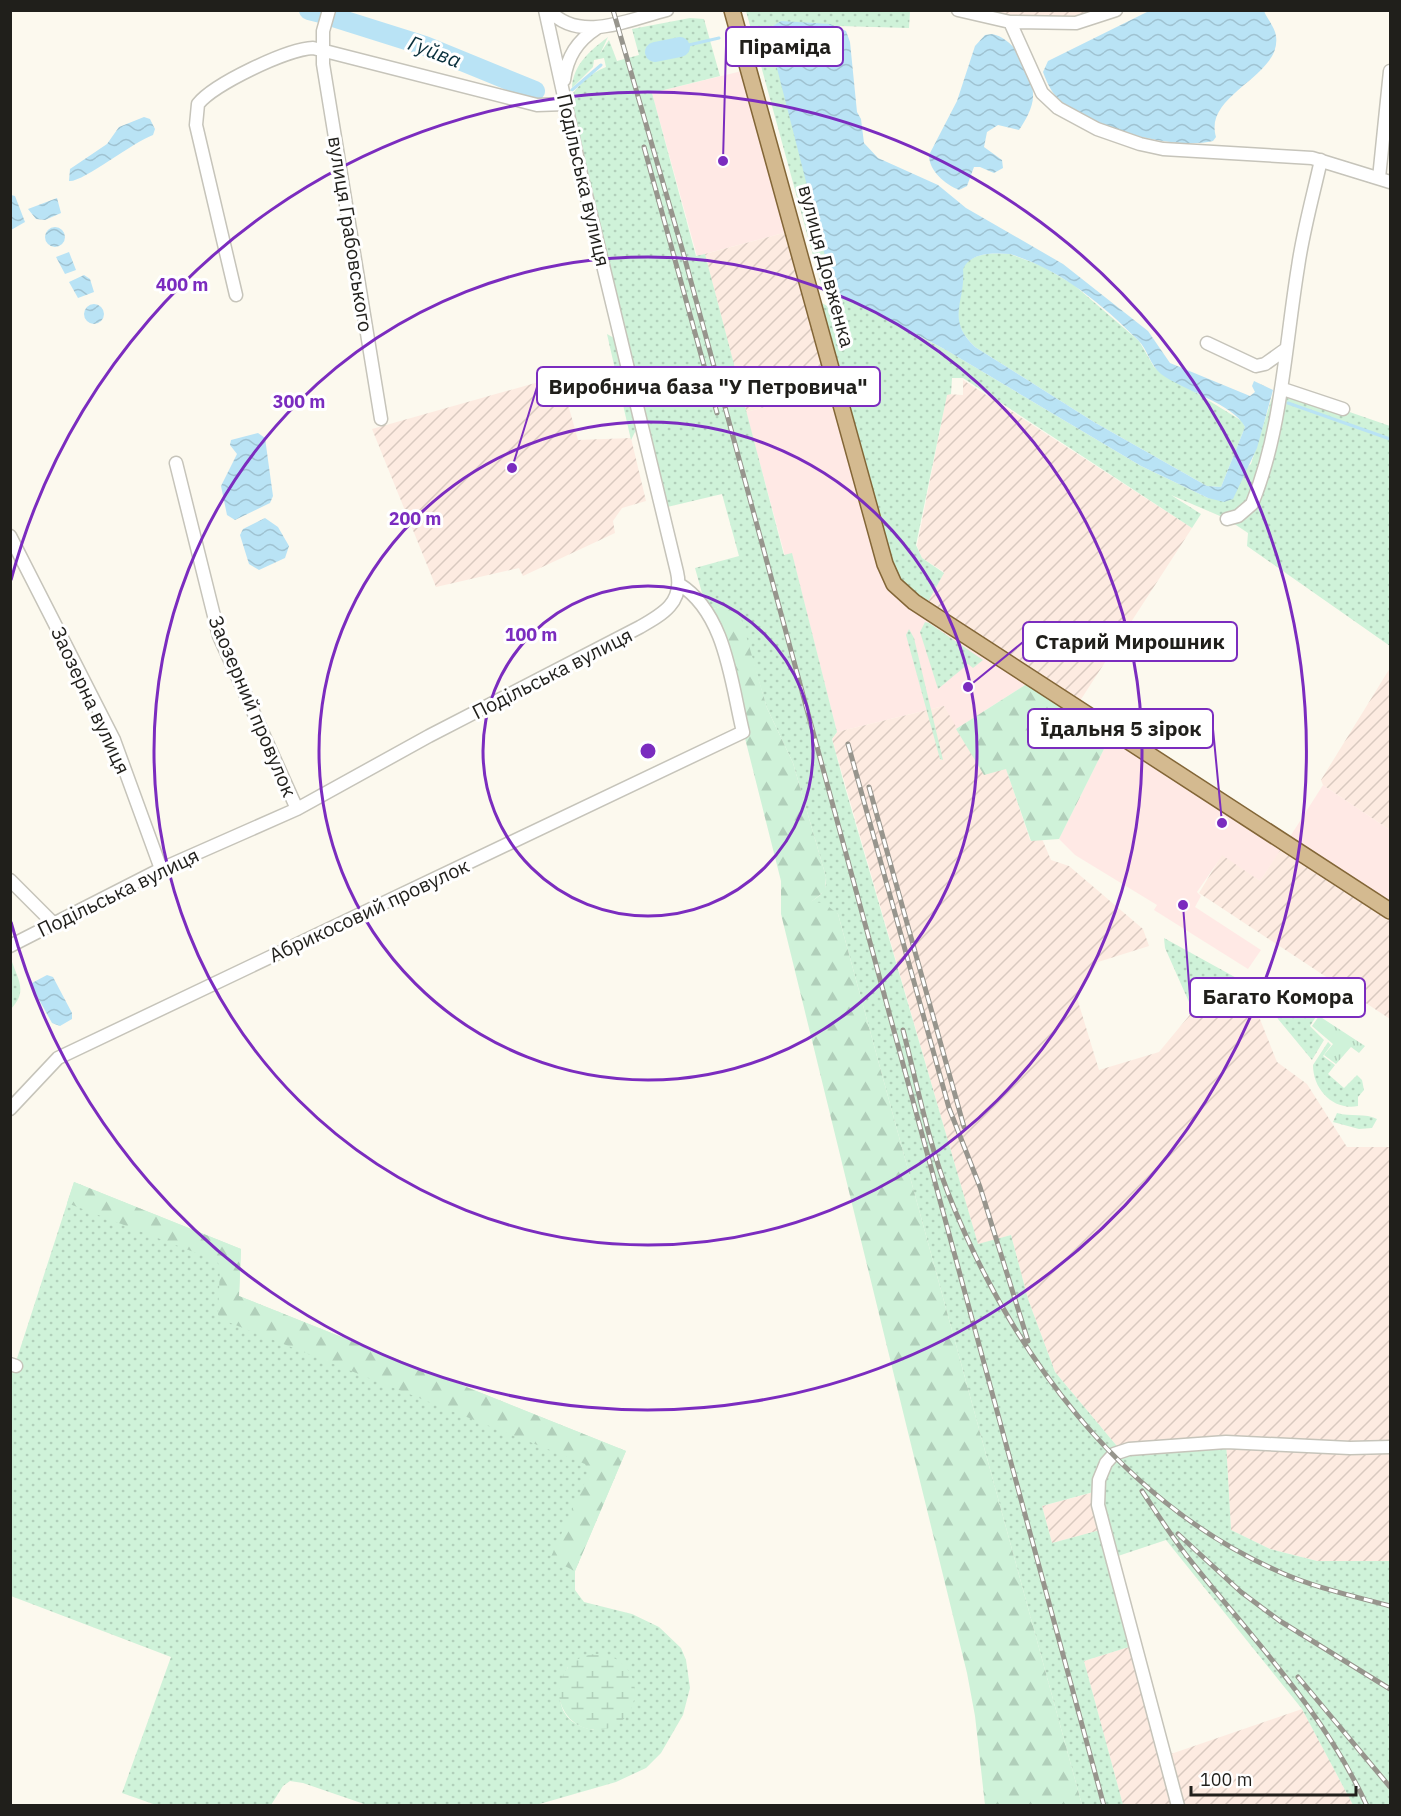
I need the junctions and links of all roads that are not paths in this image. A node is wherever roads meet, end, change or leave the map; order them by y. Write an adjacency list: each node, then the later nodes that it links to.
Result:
1 (329, 10): 9 (street, вулиця Грабовського)
2 (547, 10): 8 (street); 11 (street, Подільська вулиця)
3 (667, 10): 8 (street)
4 (958, 10): 7 (street)
5 (1116, 10): 7 (street)
6 (730, 13): 27 (main road, вулиця Довженка)
7 (1010, 22): 12 (street)
8 (599, 27): 11 (street)
9 (322, 49): 11 (street); 14 (street); 19 (street, вулиця Грабовського)
10 (1390, 71): 13 (street)
11 (564, 98): 23 (street, Подільська вулиця)
12 (1321, 160): 13 (street); 16 (street)
13 (1385, 180)
14 (236, 295)
15 (1207, 343): 16 (street)
16 (1286, 349): 17 (street)
17 (1283, 389): 18 (street); 21 (street)
18 (1342, 409)
19 (381, 419)
20 (176, 463): 24 (street, Заозерний провулок)
21 (1227, 519)
22 (10, 536): 25 (street, Заозерна вулиця)
23 (679, 584): 24 (street, Подільська вулиця); 30 (street, Абрикосовий провулок)
24 (297, 809): 25 (street, Подільська вулиця)
25 (161, 869): 28 (street, Подільська вулиця)
26 (10, 880): 28 (street)
27 (1390, 912)
28 (53, 923): 29 (street, Подільська вулиця)
29 (10, 945)
30 (10, 1109)
31 (1390, 1447): 32 (street)
32 (1178, 1806)

